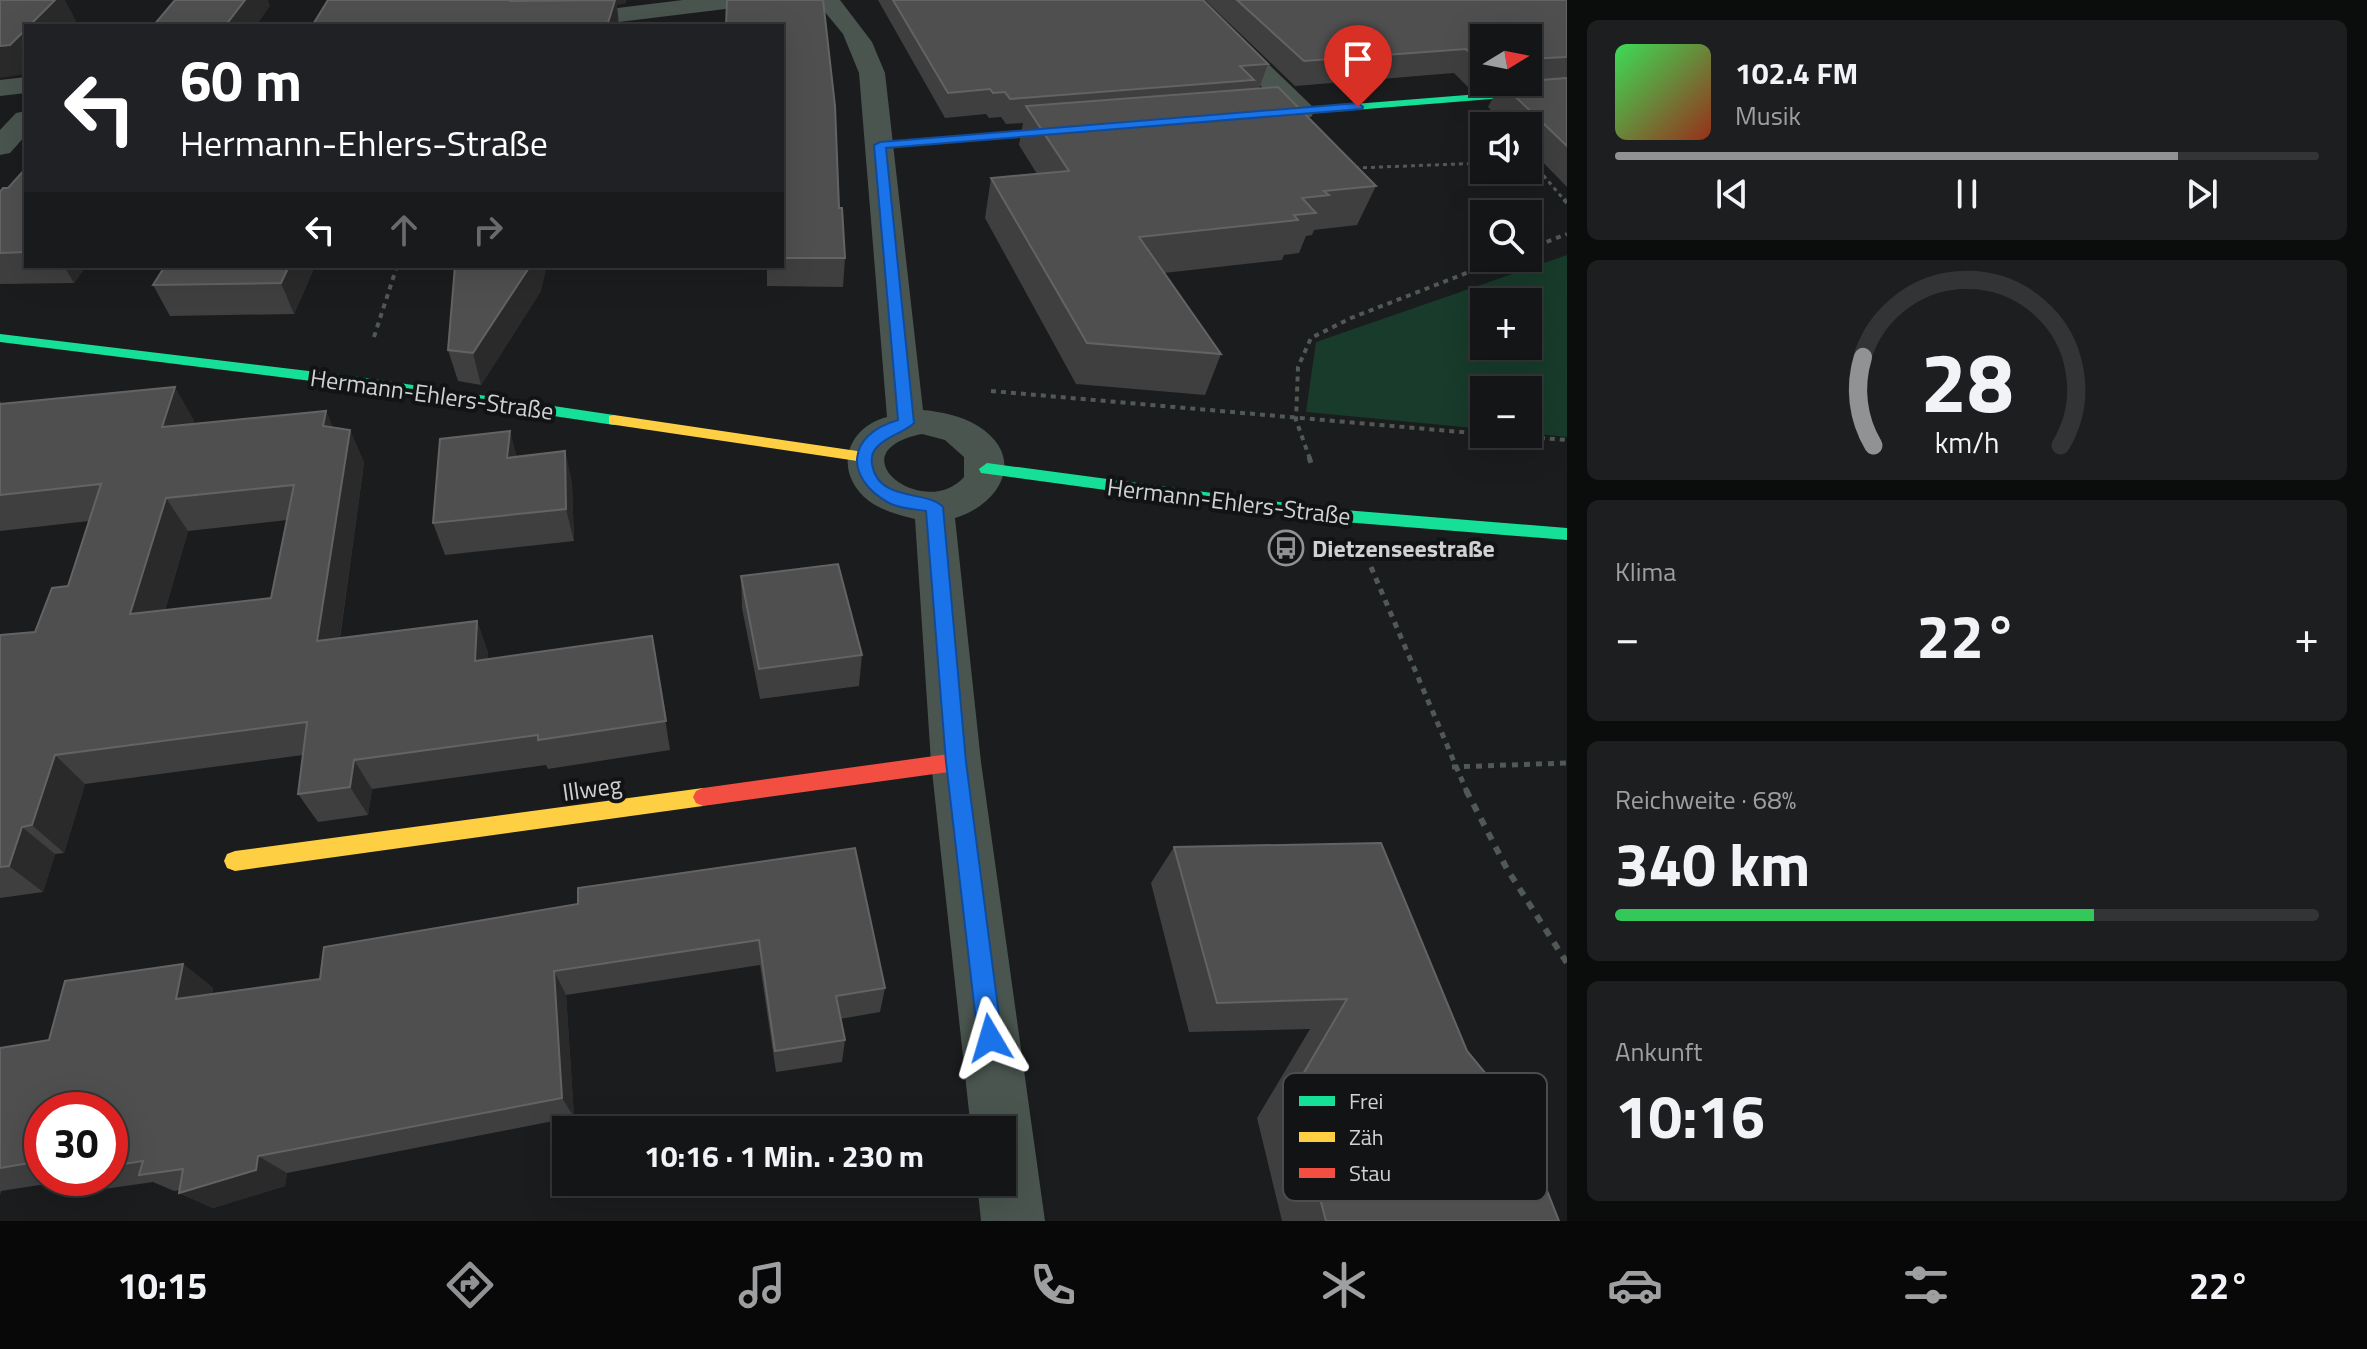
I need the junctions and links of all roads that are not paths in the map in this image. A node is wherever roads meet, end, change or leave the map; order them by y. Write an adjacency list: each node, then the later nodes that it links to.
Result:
1 (742, 0): 4 (street)
2 (827, 0): 12 (street)
3 (1189, 0): 8 (street)
4 (544, 24)
5 (24, 85): 6 (street)
6 (0, 88)
7 (1567, 90): 8 (street)
8 (1301, 111): 9 (street)
9 (1223, 118)
10 (24, 121): 13 (street)
11 (1098, 128): 12 (street)
12 (880, 145): 15 (street)
13 (0, 147)
14 (0, 338): 16 (street, Hermann-Ehlers-Straße)
15 (906, 423): 16 (street); 17 (street)
16 (864, 457): 18 (street)
17 (987, 469): 18 (street); 19 (street, Hermann-Ehlers-Straße)
18 (934, 507): 20 (street)
19 (1567, 534)
20 (956, 762): 21 (street, Illweg); 22 (street)
21 (235, 861)
22 (1000, 1116)
23 (1010, 1196): 24 (street)
24 (1013, 1221)

